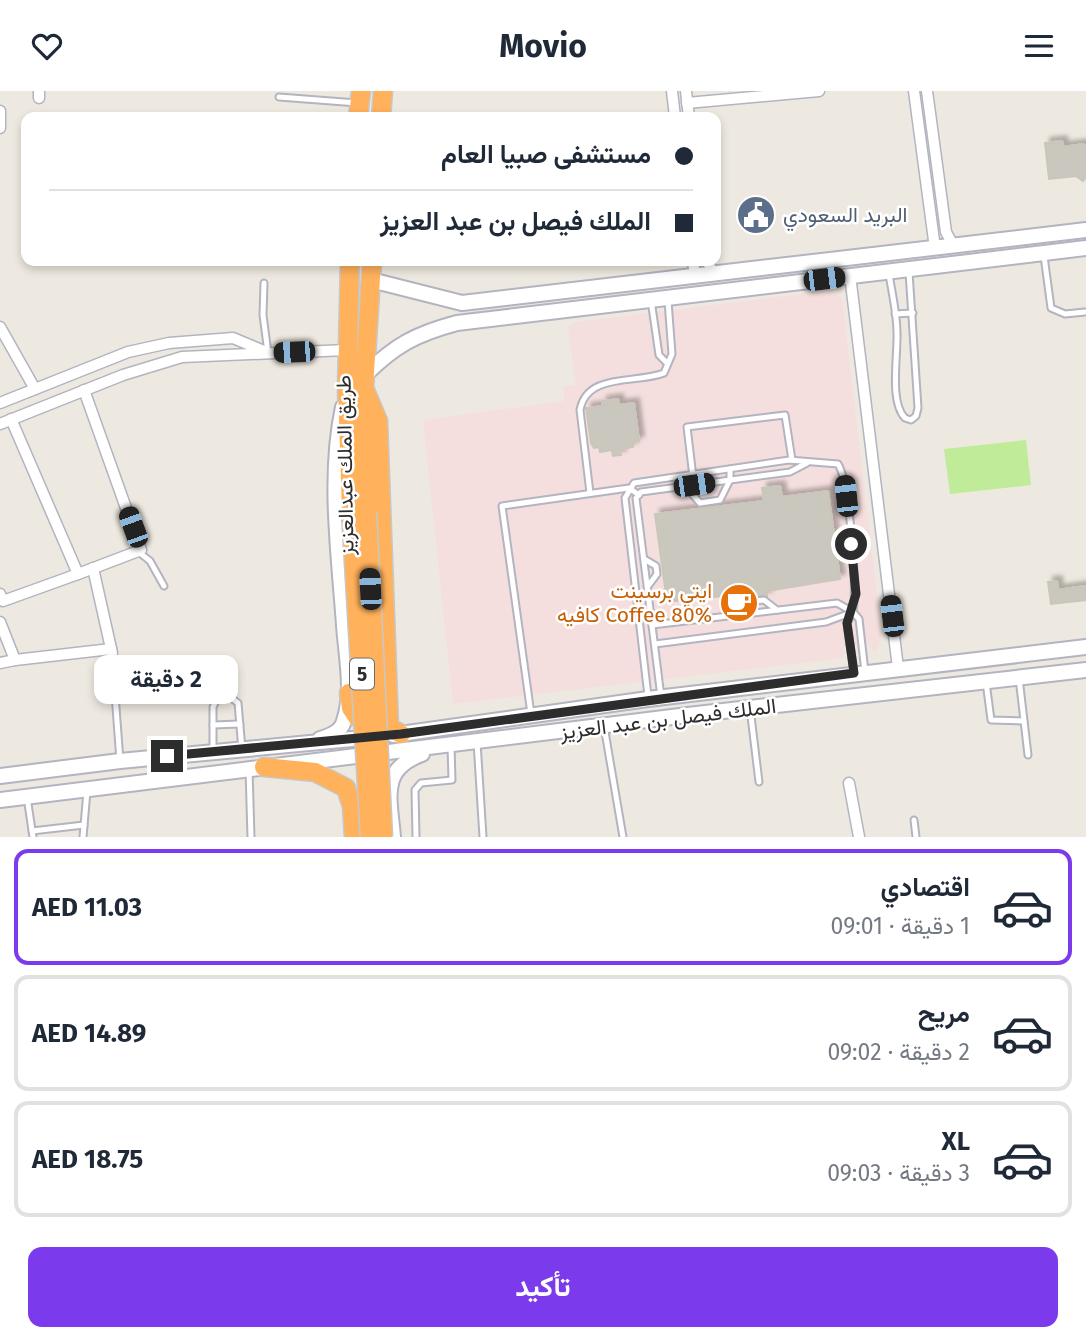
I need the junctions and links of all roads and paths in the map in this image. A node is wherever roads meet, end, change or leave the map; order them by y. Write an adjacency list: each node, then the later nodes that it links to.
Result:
1 (383, 91): 11 (highway)
2 (672, 91): 12 (street)
3 (686, 91): 8 (street)
4 (819, 91): 8 (street)
5 (914, 91): 17 (street)
6 (927, 91): 16 (street)
7 (279, 97): 9 (lane)
8 (687, 103): 13 (street)
9 (360, 104)
10 (0, 111): 14 (street)
11 (381, 112)
12 (674, 112)
13 (688, 112)
14 (0, 128)
15 (1086, 230): 16 (street)
16 (953, 246): 17 (street)
17 (935, 248): 23 (street)
18 (1086, 248): 19 (street)
19 (1044, 253): 24 (street); 32 (lane)
20 (349, 266): 36 (highway, طريق الملك عبدالعزيز / 5)
21 (372, 266): 28 (highway, طريق الملك عبدالعزيز / 5)
22 (694, 266): 27 (street)
23 (711, 267): 27 (street)
24 (908, 268): 25 (street); 33 (lane)
25 (888, 271): 26 (street); 34 (lane)
26 (850, 275): 30 (street); 73 (street)
27 (695, 276): 28 (street)
28 (371, 280): 39 (highway, طريق الملك عبدالعزيز / 5)
29 (264, 283): 37 (lane)
30 (668, 298): 31 (street); 38 (lane)
31 (651, 300): 38 (lane); 39 (street)
32 (1085, 311)
33 (913, 313): 34 (lane); 34 (lane)
34 (895, 314)
35 (0, 327): 40 (street)
36 (347, 350): 37 (street); 39 (highway, طريق الملك عبدالعزيز / 5)
37 (268, 352): 40 (street); 41 (street)
38 (667, 363): 53 (lane)
39 (359, 384): 55 (highway, طريق الملك عبدالعزيز / 5); 78 (street); 79 (highway)
40 (35, 389): 42 (street)
41 (84, 390): 43 (street); 56 (street)
42 (0, 403)
43 (11, 419): 44 (street); 59 (street)
44 (0, 424)
45 (792, 460): 46 (lane); 47 (lane); 48 (lane)
46 (807, 463): 49 (lane); 64 (lane)
47 (730, 470): 48 (lane); 49 (lane)
48 (692, 473): 50 (lane); 52 (lane)
49 (730, 480): 50 (lane); 51 (lane)
50 (694, 485): 51 (lane)
51 (685, 486): 54 (lane)
52 (629, 488): 53 (lane); 54 (lane); 80 (lane)
53 (590, 493): 82 (lane)
54 (639, 495): 57 (lane)
55 (359, 512): 110 (highway, طريق الملك عبدالعزيز / 5, bridge); 111 (highway, طريق الملك عبدالعزيز / 5, bridge)
56 (137, 552): 58 (street); 60 (lane)
57 (644, 559): 61 (lane); 61 (lane)
58 (93, 568): 59 (street); 70 (street)
59 (78, 574): 62 (street)
60 (164, 586)
61 (648, 586): 67 (lane)
62 (1, 601)
63 (777, 610): 64 (lane); 65 (lane); 65 (lane)
64 (853, 612): 68 (lane); 75 (lane); 75 (lane)
65 (735, 615): 67 (lane)
66 (0, 622): 71 (street)
67 (652, 625): 68 (lane)
68 (654, 643): 80 (lane)
69 (1086, 647): 73 (street, الملك فيصل بن عبد العزيز)
70 (111, 651): 71 (street); 94 (lane)
71 (15, 660): 72 (street)
72 (0, 663)
73 (898, 668): 75 (street, الملك فيصل بن عبد العزيز)
74 (1086, 670): 76 (street, الملك فيصل بن عبد العزيز)
75 (860, 672): 80 (street, الملك فيصل بن عبد العزيز)
76 (1019, 678): 77 (street, الملك فيصل بن عبد العزيز); 83 (lane)
77 (986, 682): 81 (street, الملك فيصل بن عبد العزيز); 83 (lane)
78 (349, 693): 79 (highway); 90 (street)
79 (387, 694): 87 (highway)
80 (655, 698): 82 (street, الملك فيصل بن عبد العزيز)
81 (750, 708): 86 (street, الملك فيصل بن عبد العزيز); 97 (lane)
82 (531, 715): 87 (street, الملك فيصل بن عبد العزيز)
83 (1024, 721): 93 (lane)
84 (240, 724): 85 (lane); 85 (lane); 91 (lane)
85 (213, 725): 92 (lane)
86 (604, 726): 88 (street, الملك فيصل بن عبد العزيز); 115 (lane)
87 (401, 734): 90 (street, الملك فيصل بن عبد العزيز)
88 (477, 742): 89 (street, الملك فيصل بن عبد العزيز); 114 (lane)
89 (446, 746): 95 (street, الملك فيصل بن عبد العزيز); 103 (street); 113 (lane)
90 (293, 747): 91 (street, الملك فيصل بن عبد العزيز)
91 (242, 750): 92 (street, الملك فيصل بن عبد العزيز)
92 (214, 752): 94 (street, الملك فيصل بن عبد العزيز)
93 (1028, 755)
94 (120, 761): 96 (street, الملك فيصل بن عبد العزيز)
95 (257, 768): 99 (street, الملك فيصل بن عبد العزيز); 102 (highway); 108 (lane)
96 (0, 776)
97 (759, 782)
98 (849, 783): 116 (street)
99 (87, 790): 100 (street, الملك فيصل بن عبد العزيز); 105 (lane)
100 (26, 797): 101 (street, الملك فيصل بن عبد العزيز); 106 (lane)
101 (0, 800)
102 (352, 806): 103 (highway); 109 (highway)
103 (391, 806): 112 (street)
104 (914, 820): 117 (lane)
105 (84, 825): 106 (lane); 107 (lane)
106 (32, 834)
107 (83, 837)
108 (251, 837)
109 (354, 837)
110 (370, 837)
111 (383, 837)
112 (393, 837)
113 (416, 837)
114 (482, 837)
115 (623, 837)
116 (859, 837)
117 (916, 837)

